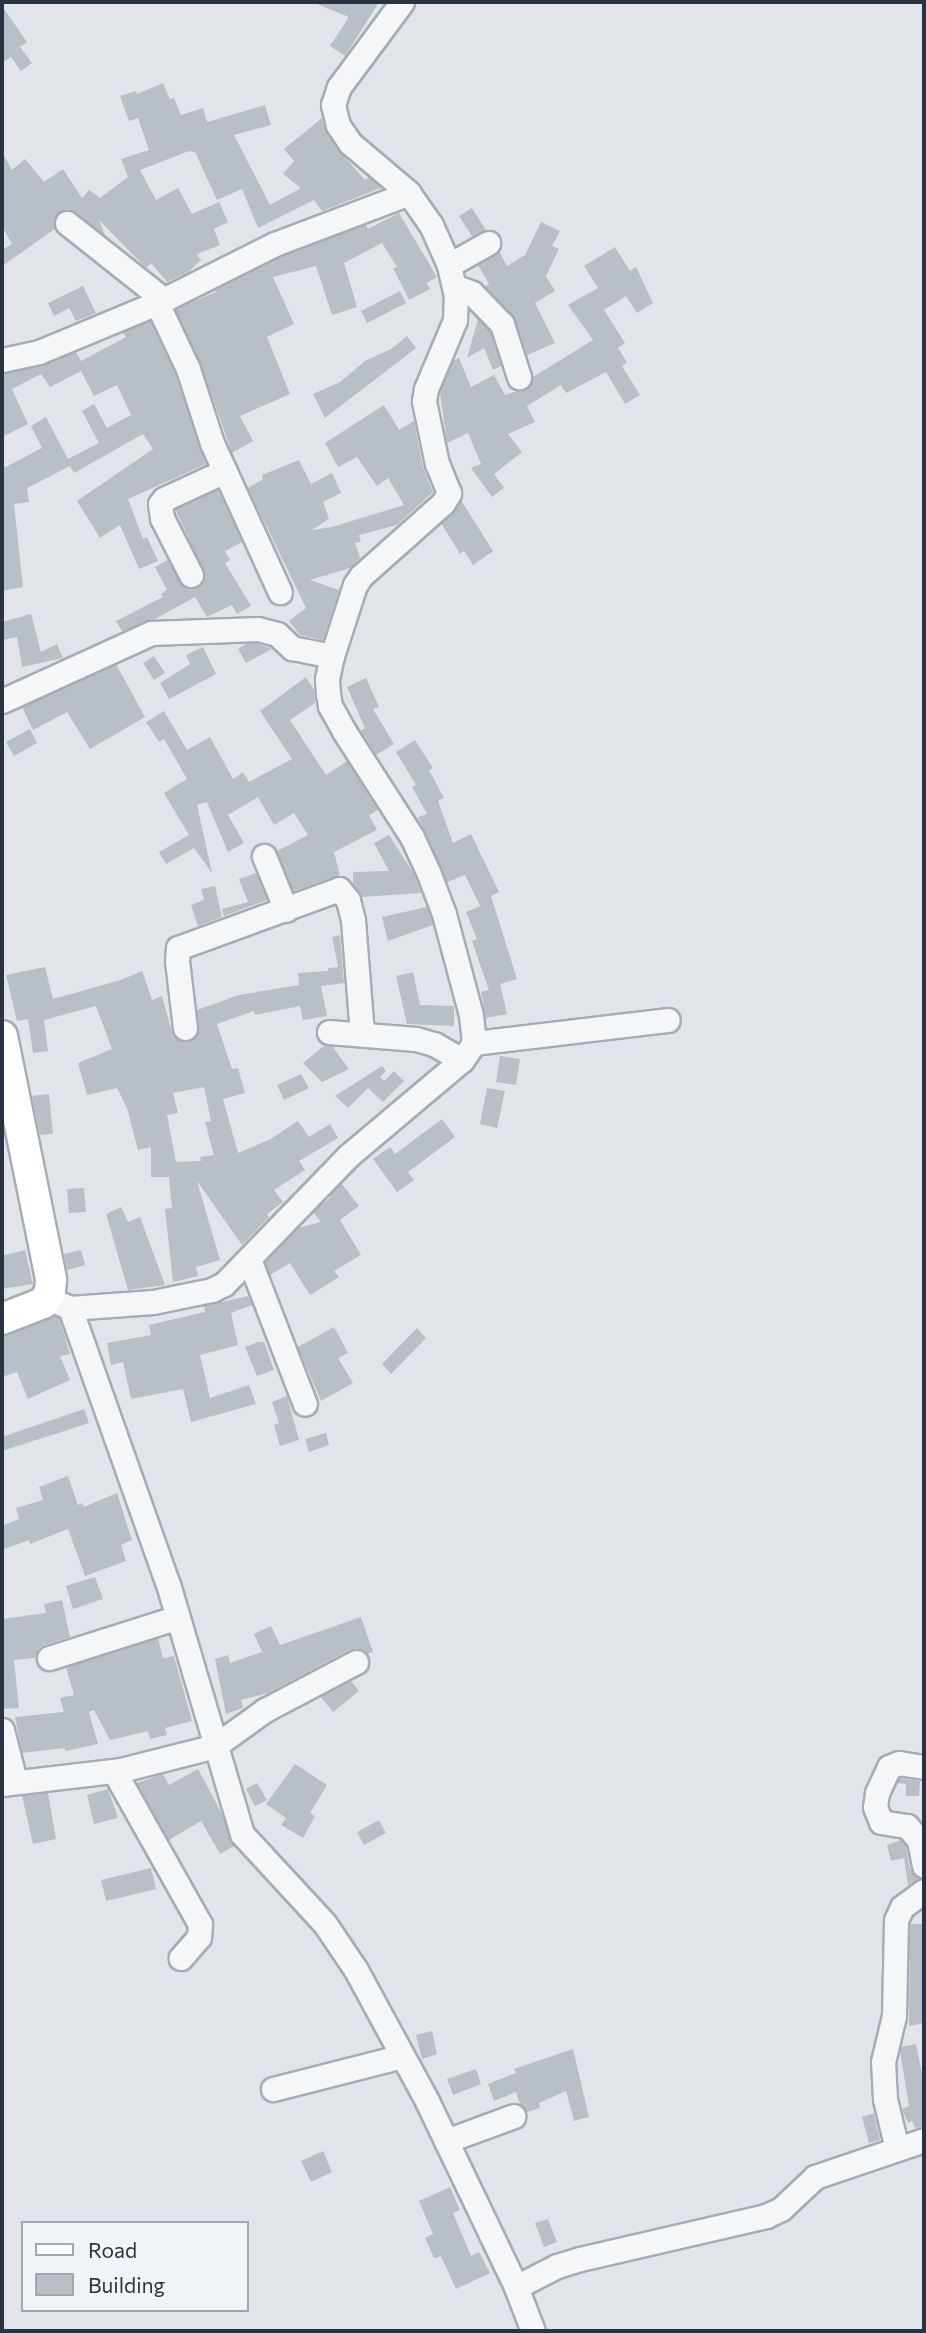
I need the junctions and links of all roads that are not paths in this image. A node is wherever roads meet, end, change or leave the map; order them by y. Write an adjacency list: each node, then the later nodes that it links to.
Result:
1 (402, 2): 2 (street)
2 (409, 193): 5 (street); 6 (street)
3 (67, 223): 6 (street)
4 (488, 243): 5 (street)
5 (452, 275): 8 (street); 12 (street)
6 (160, 301): 7 (street); 9 (street)
7 (2, 360)
8 (519, 377)
9 (225, 471): 10 (street); 11 (street)
10 (191, 575)
11 (280, 592)
12 (332, 656): 13 (street); 21 (street)
13 (2, 701)
14 (264, 856): 15 (street)
15 (286, 910): 17 (street); 19 (street)
16 (668, 1020): 21 (street)
17 (185, 1028)
18 (330, 1032): 19 (street)
19 (362, 1034): 21 (street)
20 (2, 1036): 23 (main road)
21 (468, 1051): 22 (street)
22 (249, 1259): 23 (street); 25 (street)
23 (59, 1303): 24 (main road); 26 (street)
24 (2, 1319)
25 (305, 1404)
26 (178, 1617): 27 (street); 30 (street)
27 (49, 1658)
28 (356, 1662): 30 (street)
29 (2, 1730): 33 (street)
30 (215, 1746): 32 (street); 37 (street)
31 (924, 1768): 34 (street)
32 (114, 1771): 33 (street); 36 (street)
33 (8, 1782)
34 (924, 1866)
35 (924, 1891): 42 (street)
36 (181, 1958)
37 (402, 2056): 38 (street); 41 (street)
38 (273, 2089)
39 (514, 2116): 41 (street)
40 (924, 2140): 42 (street)
41 (446, 2141): 43 (street)
42 (897, 2149): 43 (street)
43 (516, 2287): 44 (street)
44 (533, 2331)

